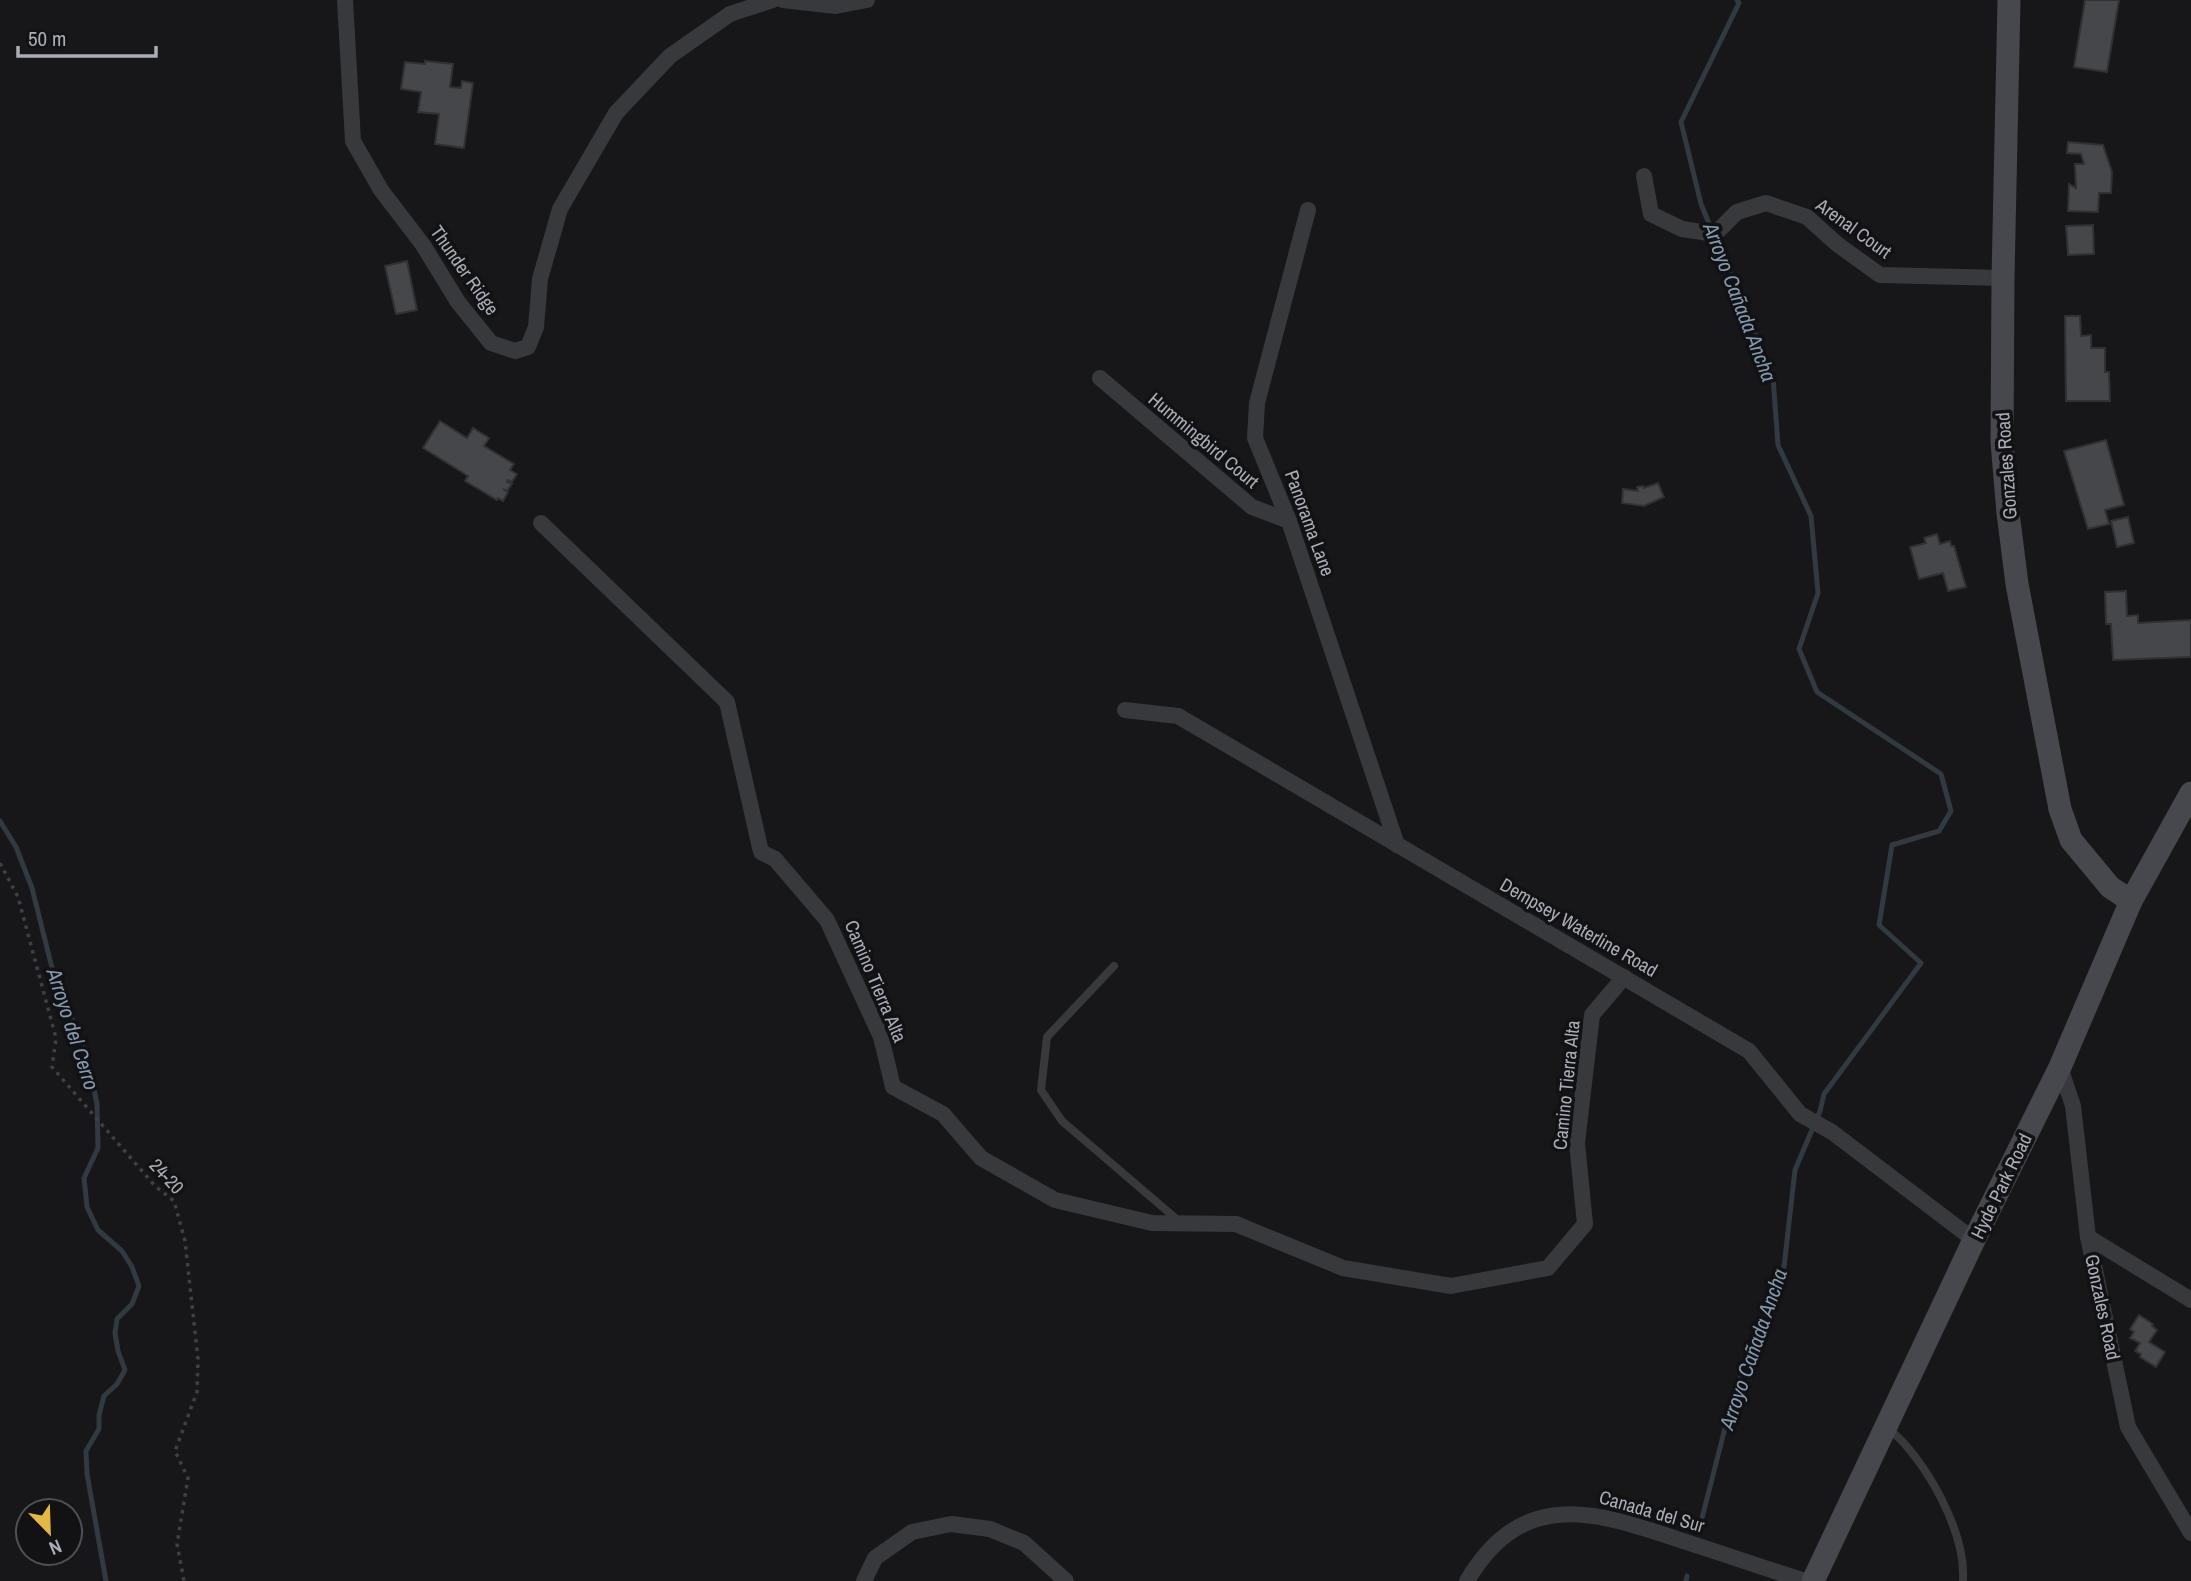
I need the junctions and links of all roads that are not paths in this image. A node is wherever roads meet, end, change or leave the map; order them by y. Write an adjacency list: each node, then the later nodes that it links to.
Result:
1 (345, 0): 2 (street, Thunder Ridge)
2 (773, 0)
3 (783, 0): 4 (street)
4 (867, 0)
5 (2009, 0): 8 (street, Gonzales Road)
6 (1644, 176): 8 (street, Arenal Court)
7 (1308, 210): 10 (street, Panorama Lane)
8 (2003, 278): 15 (street, Gonzales Road)
9 (1100, 378): 10 (street, Hummingbird Court)
10 (1289, 521): 14 (street, Panorama Lane)
11 (541, 523): 19 (street, Camino Tierra Alta)
12 (1125, 710): 14 (street, Dempsey Waterline Road)
13 (2191, 793): 15 (street, Hyde Park Road)
14 (1397, 845): 17 (street, Dempsey Waterline Road)
15 (2131, 901): 18 (street, Hyde Park Road)
16 (1114, 966): 19 (lane)
17 (1623, 977): 19 (street, Camino Tierra Alta); 21 (street, Dempsey Waterline Road)
18 (2060, 1067): 20 (street, Gonzales Road); 21 (street, Hyde Park Road)
19 (1182, 1224)
20 (2088, 1237): 22 (street); 24 (street, Gonzales Road)
21 (1974, 1240): 23 (street, Hyde Park Road)
22 (2191, 1300)
23 (1886, 1427): 29 (street, Hyde Park Road); 30 (lane)
24 (2191, 1533)
25 (863, 1581): 26 (street)
26 (1066, 1581)
27 (1467, 1581): 28 (street, Canada del Sur)
28 (1805, 1581)
29 (1813, 1581)
30 (1964, 1581)

